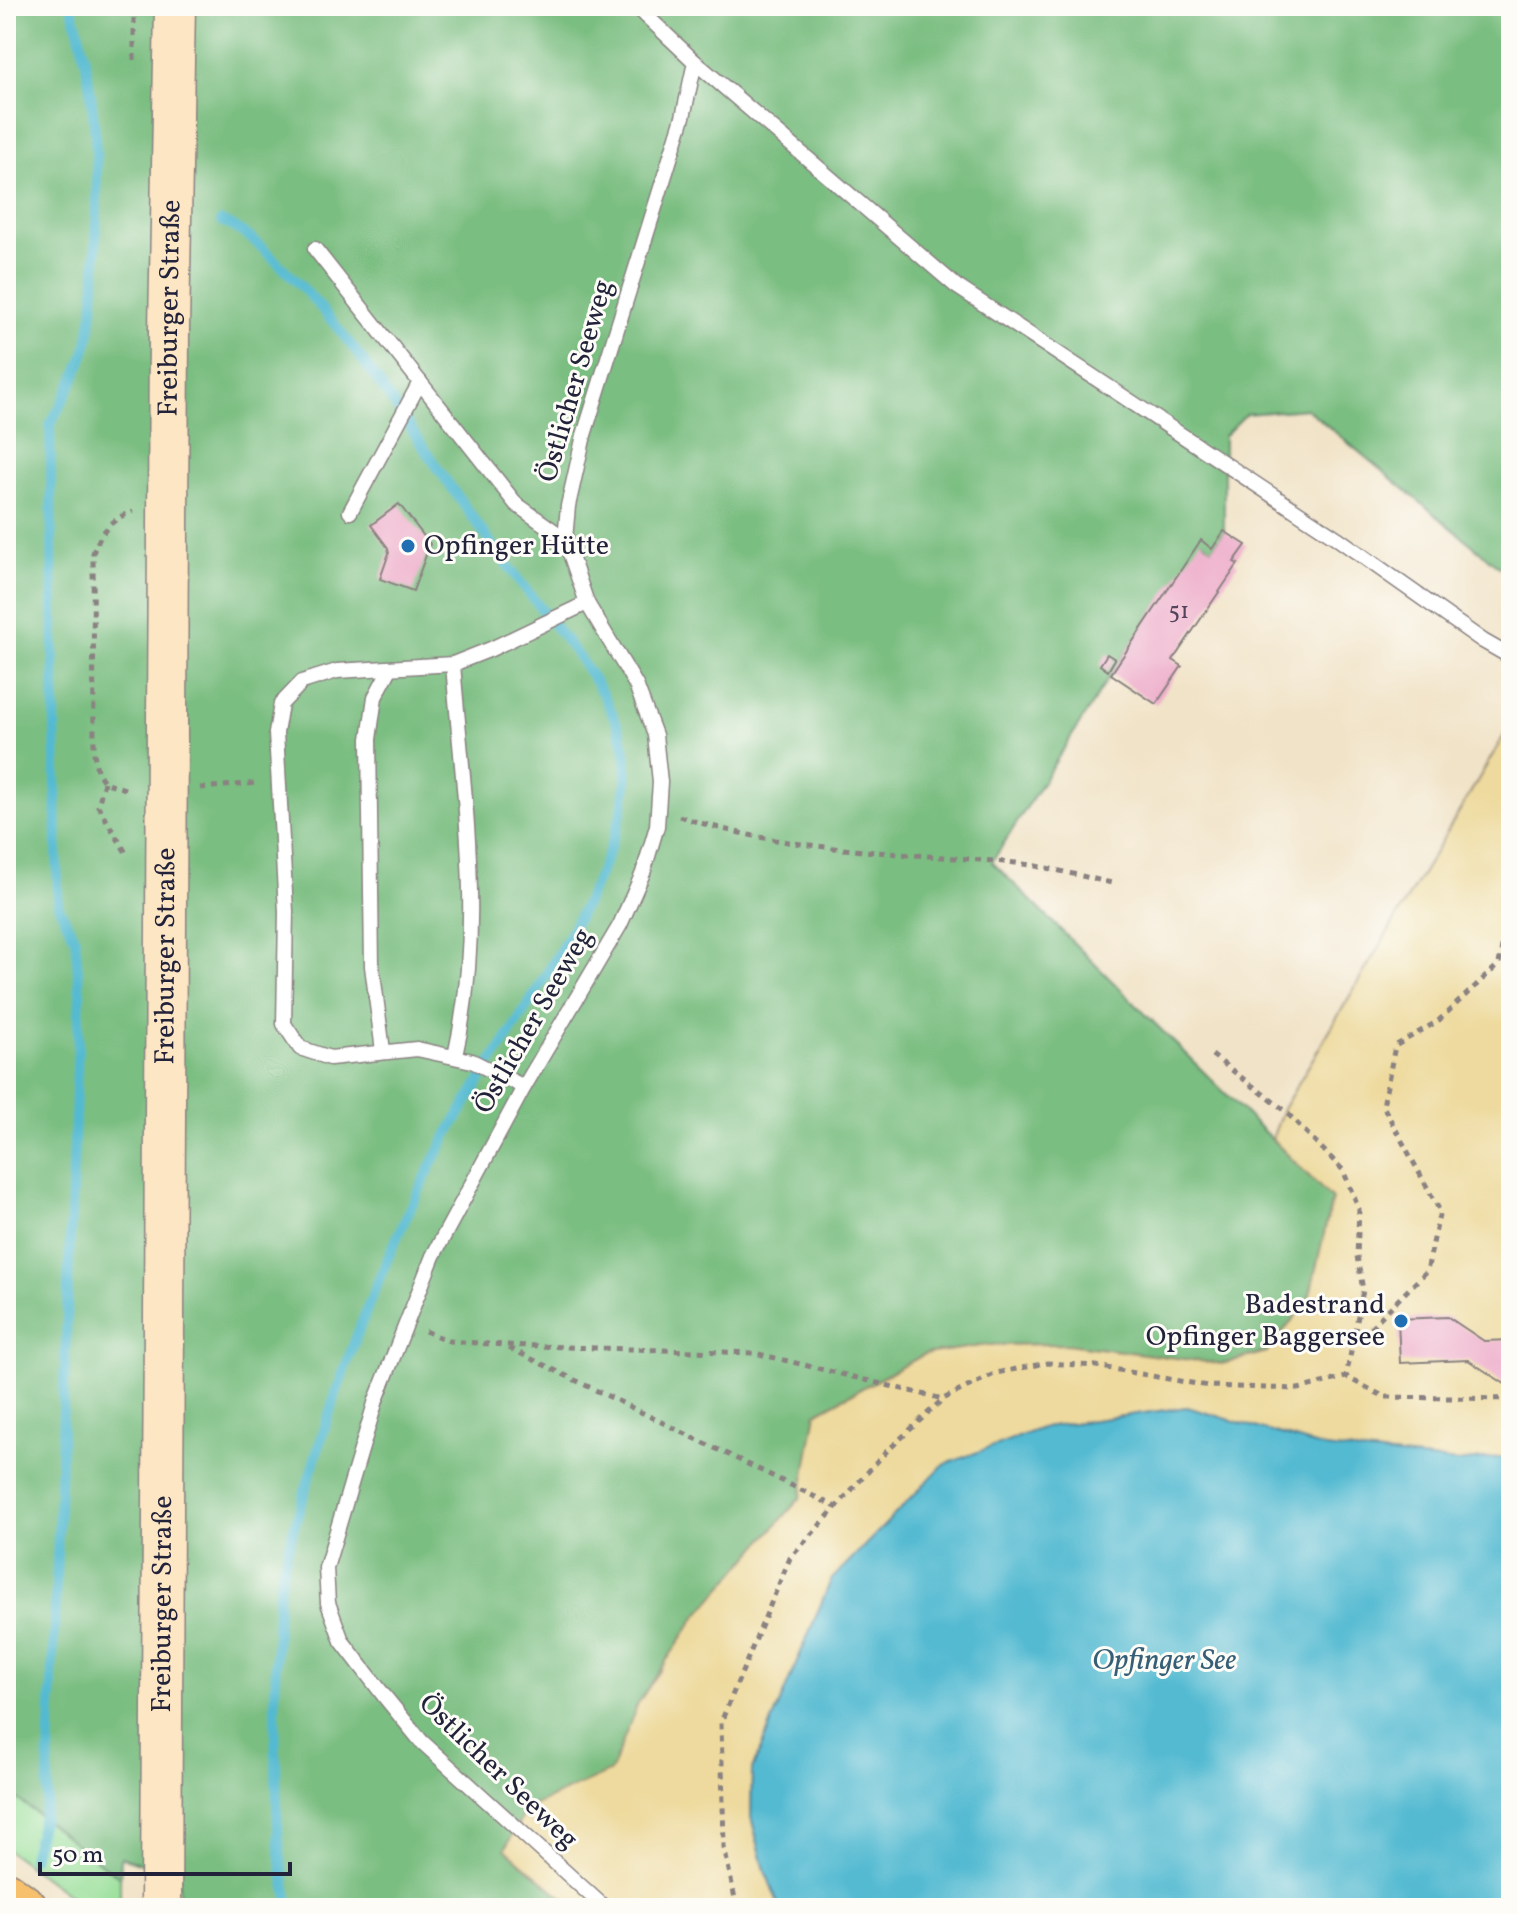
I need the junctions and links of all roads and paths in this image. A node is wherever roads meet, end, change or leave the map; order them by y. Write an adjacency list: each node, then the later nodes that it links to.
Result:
1 (175, 6): 32 (main road, Freiburger Straße)
2 (636, 6): 3 (lane)
3 (695, 62): 8 (lane, Östlicher Seeweg); 10 (lane)
4 (315, 249): 5 (lane)
5 (416, 388): 7 (lane); 8 (lane)
6 (137, 509): 14 (path)
7 (350, 512)
8 (565, 539): 9 (lane, Östlicher Seeweg)
9 (587, 603): 11 (lane); 17 (lane, Östlicher Seeweg)
10 (1511, 657)
11 (453, 664): 12 (lane); 23 (lane)
12 (390, 669): 13 (lane); 21 (lane)
13 (279, 774): 16 (path); 21 (lane)
14 (104, 782): 15 (path); 18 (path)
15 (125, 789)
16 (191, 789)
17 (658, 809): 19 (path); 24 (lane, Östlicher Seeweg)
18 (135, 867)
19 (1112, 883)
20 (1511, 911): 26 (path)
21 (383, 1051): 23 (lane)
22 (1212, 1055): 28 (path)
23 (455, 1056): 24 (lane)
24 (524, 1087): 25 (lane, Östlicher Seeweg)
25 (405, 1324): 27 (path); 35 (lane, Östlicher Seeweg)
26 (1362, 1336)
27 (504, 1345): 29 (path); 31 (path)
28 (1346, 1377): 29 (path); 30 (path)
29 (943, 1399): 31 (path)
30 (1511, 1399)
31 (836, 1507): 36 (path)
32 (160, 1889)
33 (6, 1894): 34 (highway)
34 (25, 1908)
35 (605, 1908)
36 (737, 1908)

